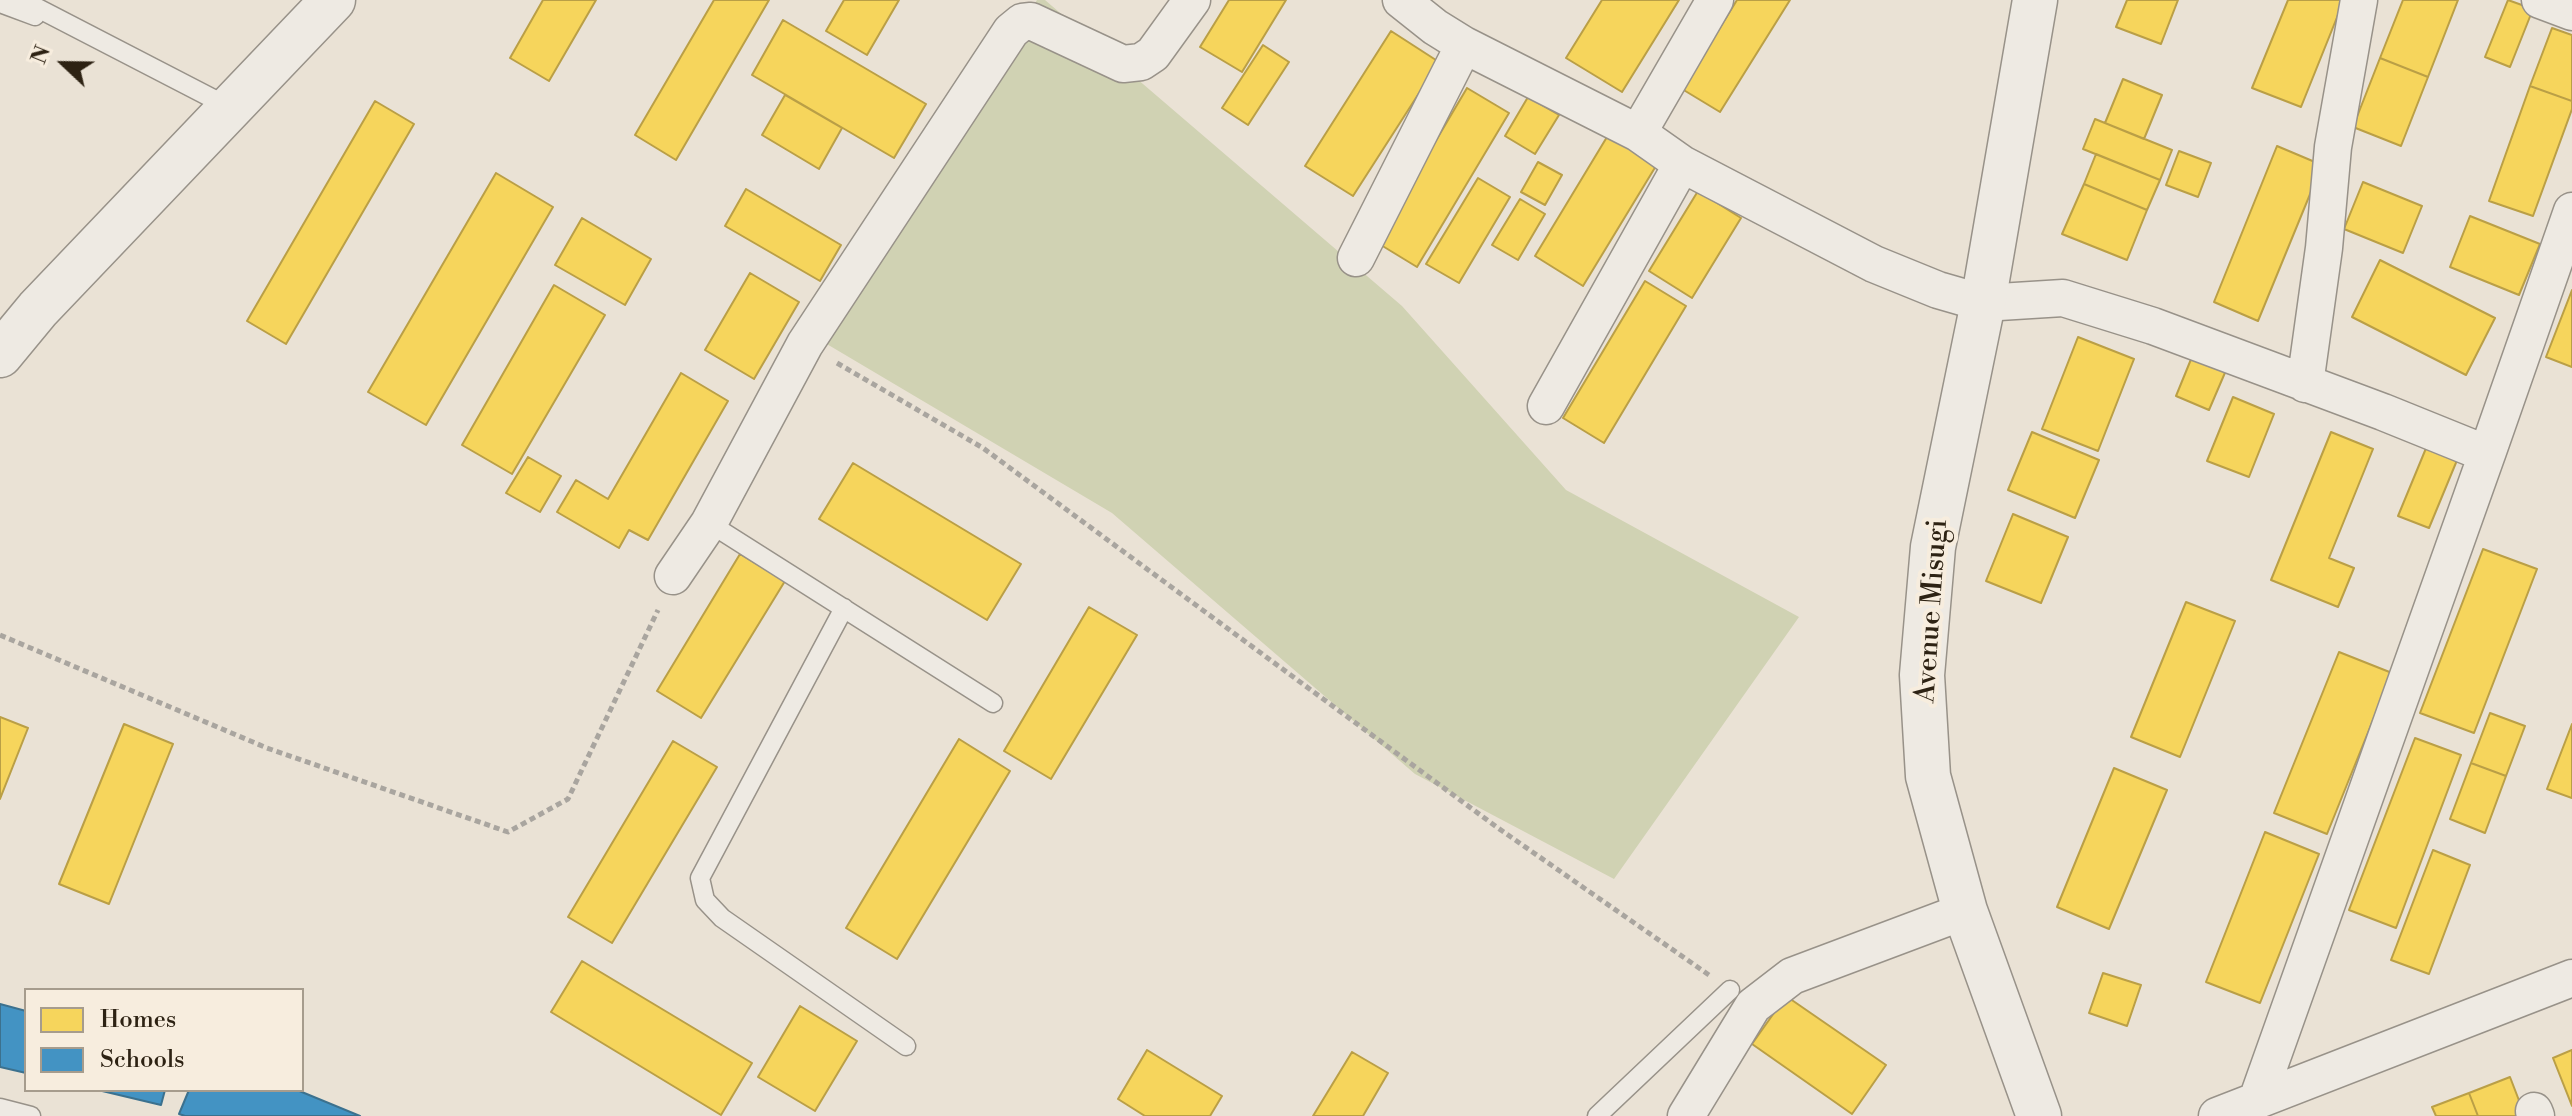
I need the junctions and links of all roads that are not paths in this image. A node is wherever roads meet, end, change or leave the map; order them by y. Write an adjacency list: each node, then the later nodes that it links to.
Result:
1 (22, 0): 9 (lane)
2 (333, 0): 11 (street)
3 (1192, 0): 22 (street)
4 (1401, 0): 10 (street)
5 (1715, 0): 12 (street)
6 (2035, 0): 17 (street, Avenue Misugi)
7 (2359, 0): 19 (street)
8 (0, 3): 9 (lane)
9 (91, 37): 11 (lane)
10 (1464, 45): 12 (street); 16 (street)
11 (231, 108): 18 (street)
12 (1638, 133): 13 (street)
13 (1682, 164): 17 (street); 20 (street)
14 (2572, 211): 15 (street)
15 (2566, 247): 21 (street)
16 (1356, 258)
17 (1983, 303): 19 (street); 26 (street, Avenue Misugi)
18 (0, 355)
19 (2305, 384): 21 (street)
20 (1546, 406)
21 (2487, 454): 30 (street)
22 (709, 523): 23 (street); 24 (lane)
23 (673, 576)
24 (844, 608): 25 (lane); 29 (lane)
25 (993, 703)
26 (1965, 911): 34 (street); 35 (street, Avenue Misugi)
27 (2571, 976): 30 (street)
28 (1730, 990): 33 (lane)
29 (906, 1046)
30 (2257, 1100): 36 (street)
31 (0, 1108): 32 (lane)
32 (31, 1116)
33 (1597, 1116)
34 (1686, 1116)
35 (2039, 1116)
36 (2217, 1116)

